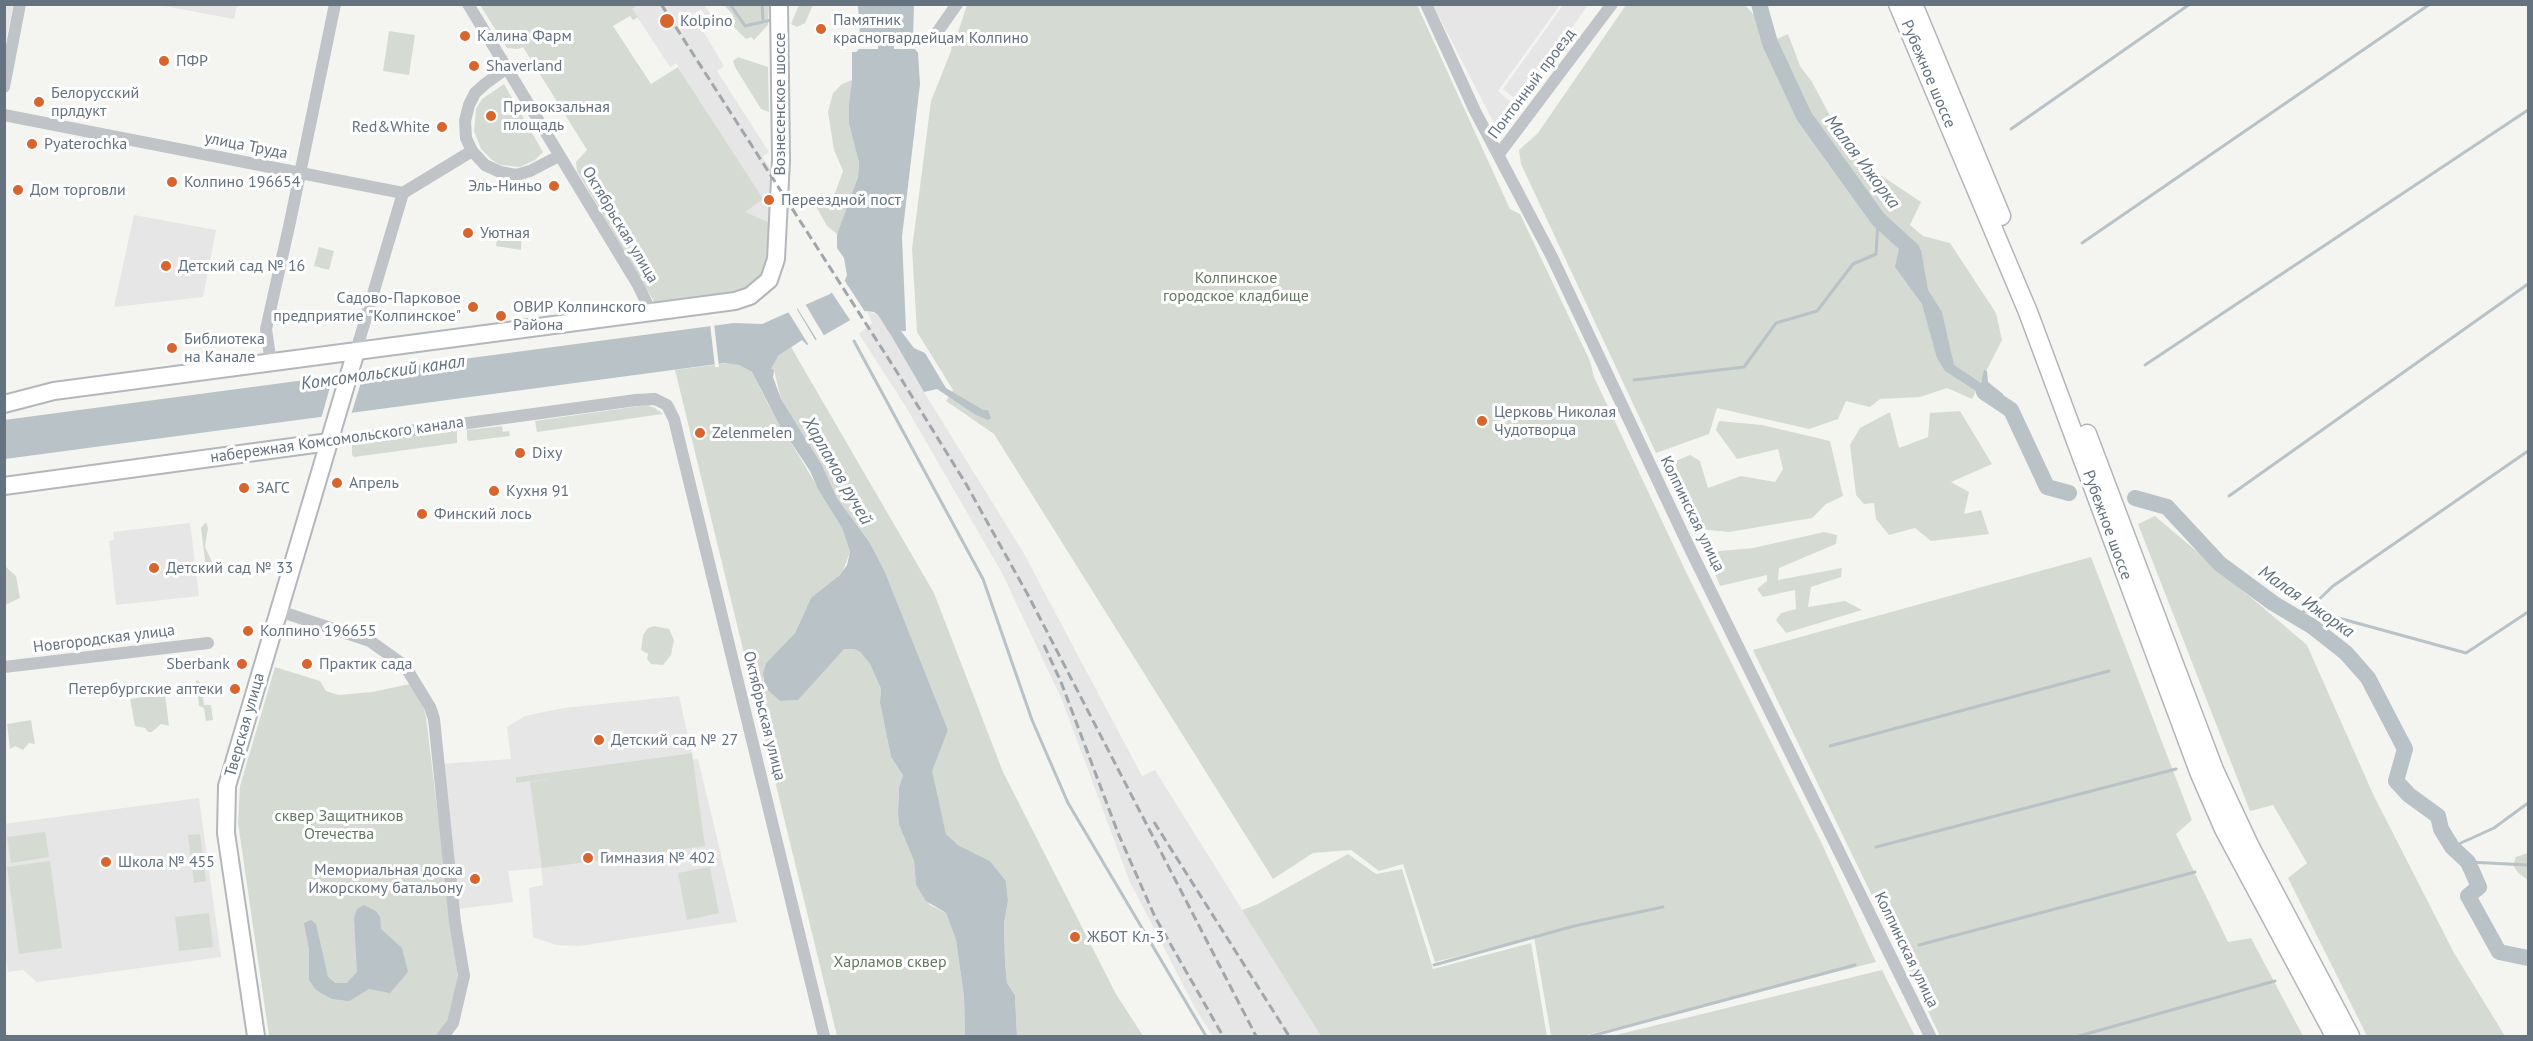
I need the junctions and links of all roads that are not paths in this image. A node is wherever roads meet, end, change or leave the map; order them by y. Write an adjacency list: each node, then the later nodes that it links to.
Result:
1 (20, 4): 12 (street)
2 (335, 4): 17 (street)
3 (468, 4): 11 (street)
4 (779, 4): 19 (street, Вознесенское шоссе)
5 (957, 4): 10 (street)
6 (1426, 4): 15 (street, Колпинская улица)
7 (1612, 4): 15 (street, Понтонный проезд)
8 (1898, 4): 29 (main road, Рубежное шоссе)
9 (1913, 4): 29 (main road, Рубежное шоссе)
10 (936, 34)
11 (507, 68): 14 (street); 16 (street)
12 (4, 87)
13 (4, 115): 17 (street, улица Труда)
14 (472, 151): 16 (street); 18 (street)
15 (1499, 154): 34 (street, Колпинская улица)
16 (559, 156): 19 (street, Октябрьская улица)
17 (300, 174): 18 (street, улица Труда); 21 (street)
18 (403, 193): 20 (street)
19 (651, 312): 20 (street)
20 (354, 359): 21 (street); 24 (street, Тверская улица)
21 (271, 363): 22 (street)
22 (4, 405)
23 (668, 405): 24 (street, набережная Комсомольского канала); 33 (street, Октябрьская улица)
24 (329, 441): 25 (street, набережная Комсомольского канала); 26 (street, Тверская улица)
25 (4, 486)
26 (279, 611): 31 (street, Тверская улица); 32 (street)
27 (208, 643): 28 (street, Новгородская улица)
28 (4, 667)
29 (2244, 850): 30 (main road, Рубежное шоссе)
30 (2253, 867): 35 (main road, Рубежное шоссе); 36 (main road, Рубежное шоссе)
31 (255, 1036)
32 (443, 1036)
33 (824, 1036)
34 (1930, 1036)
35 (2335, 1036)
36 (2350, 1036)

